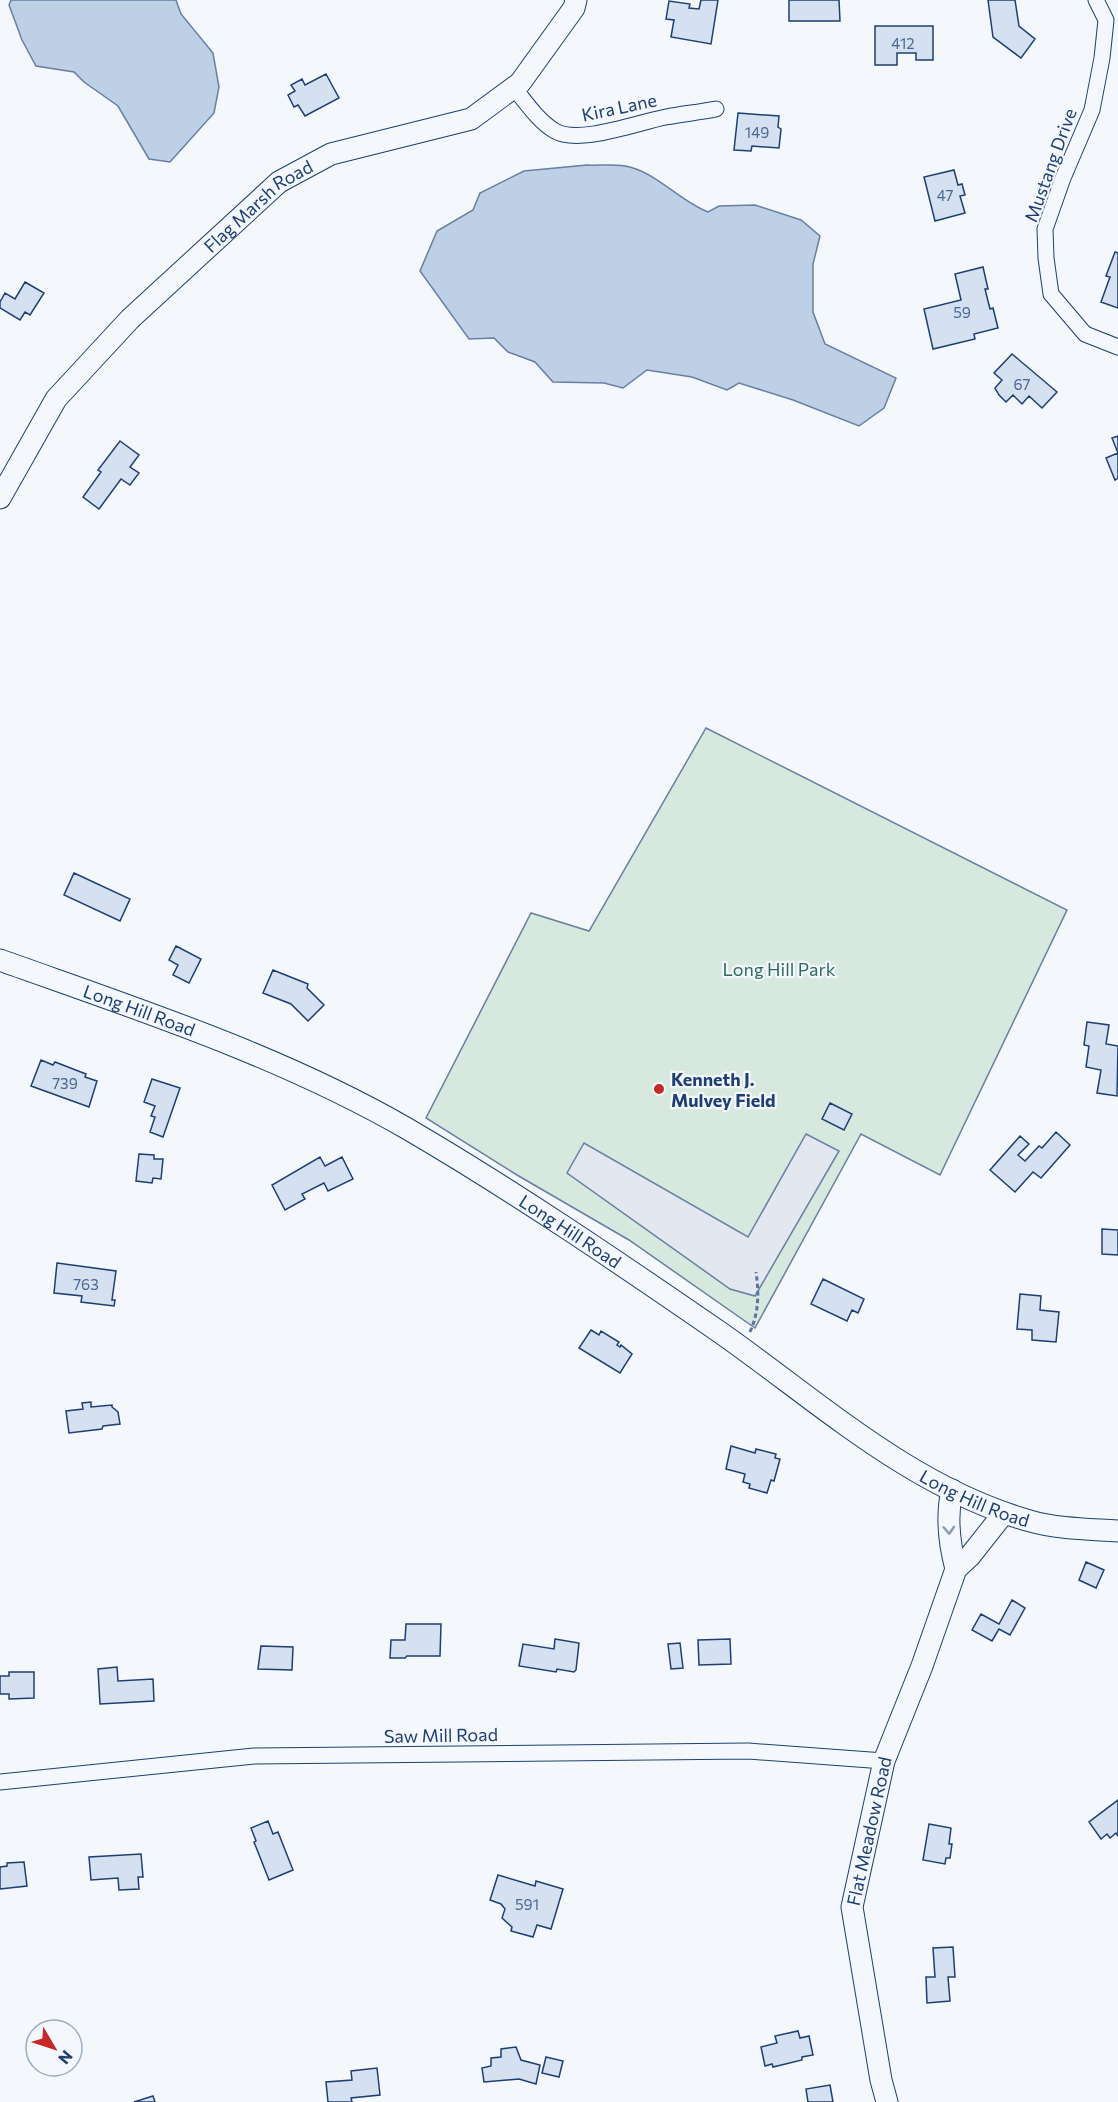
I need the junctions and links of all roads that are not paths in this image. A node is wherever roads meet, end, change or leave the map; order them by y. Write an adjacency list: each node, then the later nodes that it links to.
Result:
1 (576, 0): 3 (street, Flag Marsh Road)
2 (1096, 0): 5 (street, Mustang Drive)
3 (514, 87): 4 (street, Kira Lane); 6 (street, Flag Marsh Road)
4 (716, 109)
5 (1118, 347)
6 (0, 498)
7 (0, 960): 8 (street, Long Hill Road)
8 (952, 1490): 9 (street, Long Hill Road); 11 (street, one-way to 11)
9 (1004, 1513): 10 (street, Long Hill Road); 11 (street, Flat Meadow Road)
10 (1118, 1531)
11 (956, 1569): 12 (street, Flat Meadow Road)
12 (884, 1761): 13 (street, Saw Mill Road); 14 (street, Flat Meadow Road)
13 (0, 1782)
14 (887, 2102)

